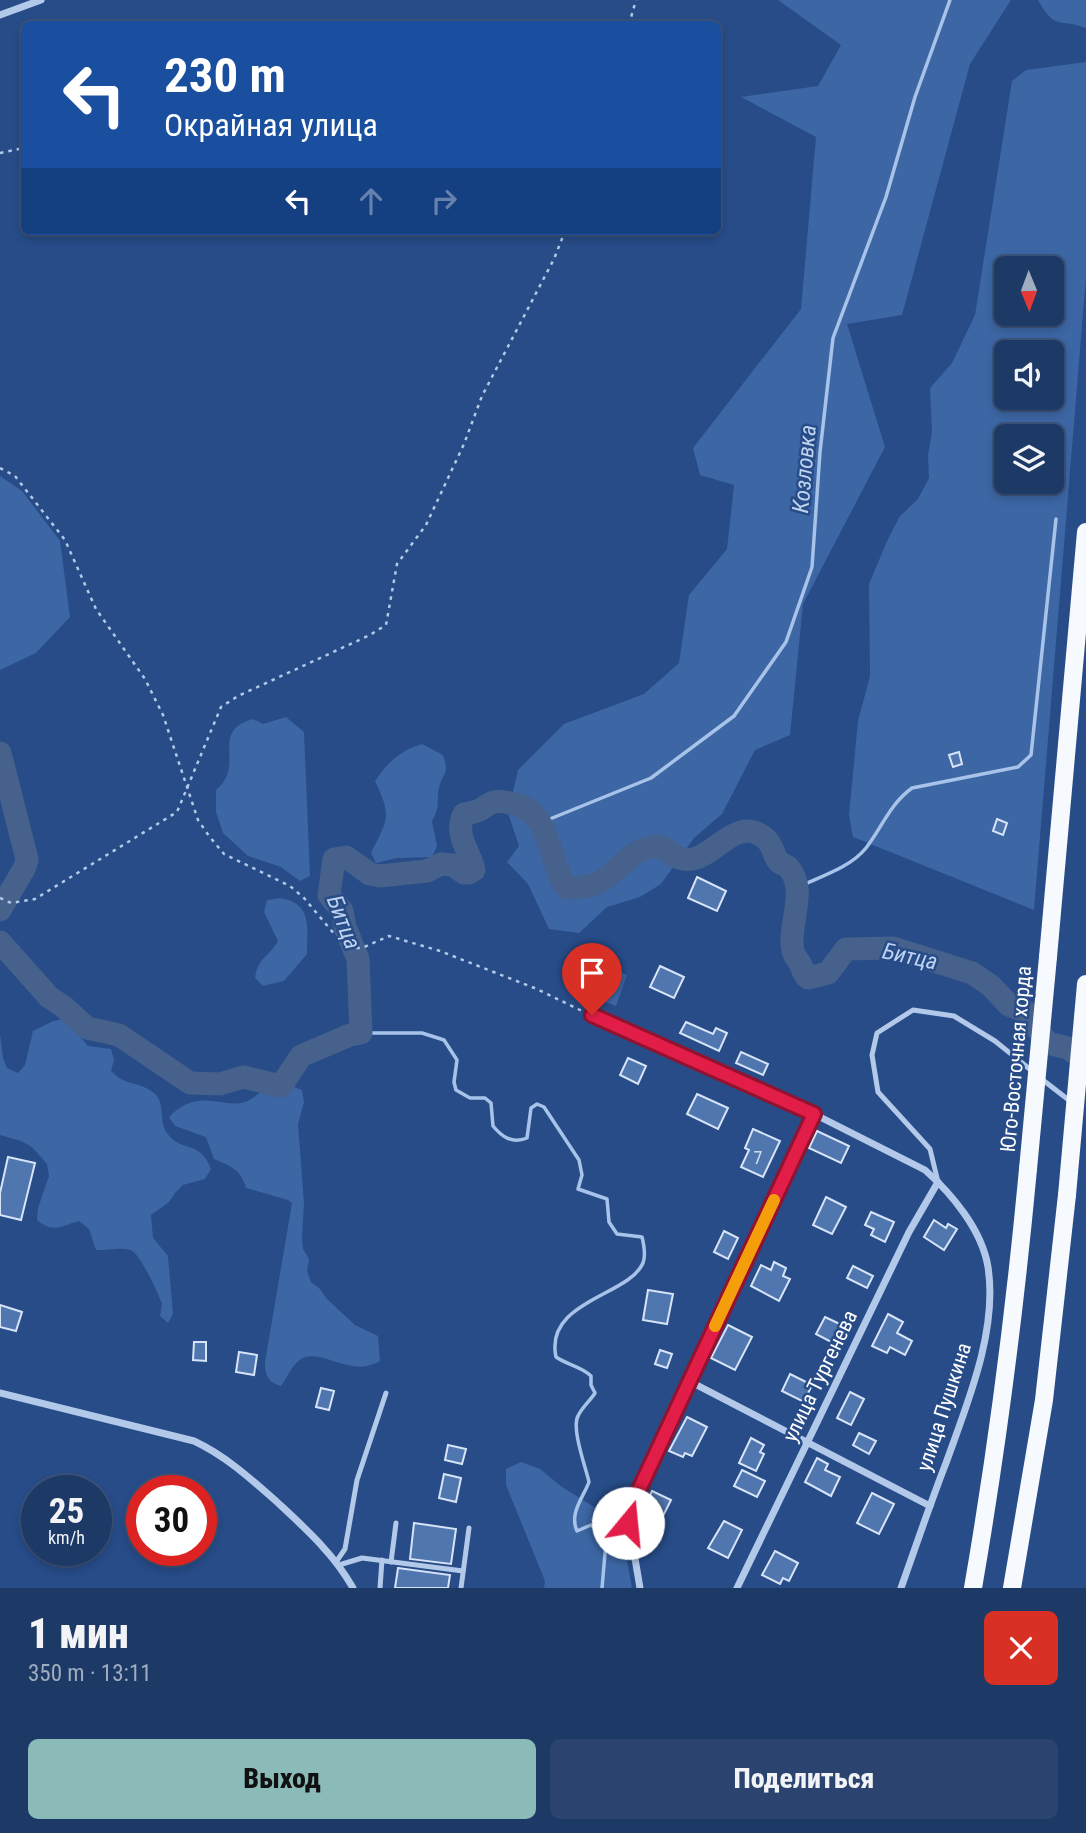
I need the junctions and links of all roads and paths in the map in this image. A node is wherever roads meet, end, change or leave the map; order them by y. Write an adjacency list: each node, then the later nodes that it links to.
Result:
1 (41, 0): 3 (street)
2 (636, 0): 4 (path)
3 (0, 15)
4 (630, 21)
5 (21, 149): 6 (path)
6 (0, 153)
7 (563, 235): 10 (path)
8 (0, 468): 10 (path)
9 (1086, 531): 34 (main road, Юго-Восточная хорда, bridge)
10 (188, 789): 11 (path); 13 (path)
11 (0, 898)
12 (1086, 983): 35 (main road, bridge)
13 (592, 1015): 14 (street, улица Пушкина)
14 (814, 1114): 16 (street, улица Пушкина); 17 (street)
15 (1086, 1114): 16 (lane)
16 (938, 1182): 20 (street, улица Тургенева); 21 (street, улица Пушкина)
17 (689, 1381): 20 (street); 31 (street)
18 (0, 1393): 26 (street)
19 (386, 1393): 26 (lane)
20 (807, 1442): 21 (street); 32 (street, улица Тургенева)
21 (930, 1506): 33 (street, улица Пушкина)
22 (396, 1523): 25 (lane)
23 (469, 1528): 27 (lane)
24 (382, 1560): 25 (lane); 26 (lane); 29 (lane)
25 (391, 1562): 27 (lane)
26 (337, 1563): 28 (street)
27 (463, 1571): 30 (lane)
28 (353, 1588)
29 (380, 1588)
30 (461, 1588)
31 (640, 1588)
32 (737, 1588)
33 (901, 1588)
34 (973, 1588)
35 (1012, 1588)

